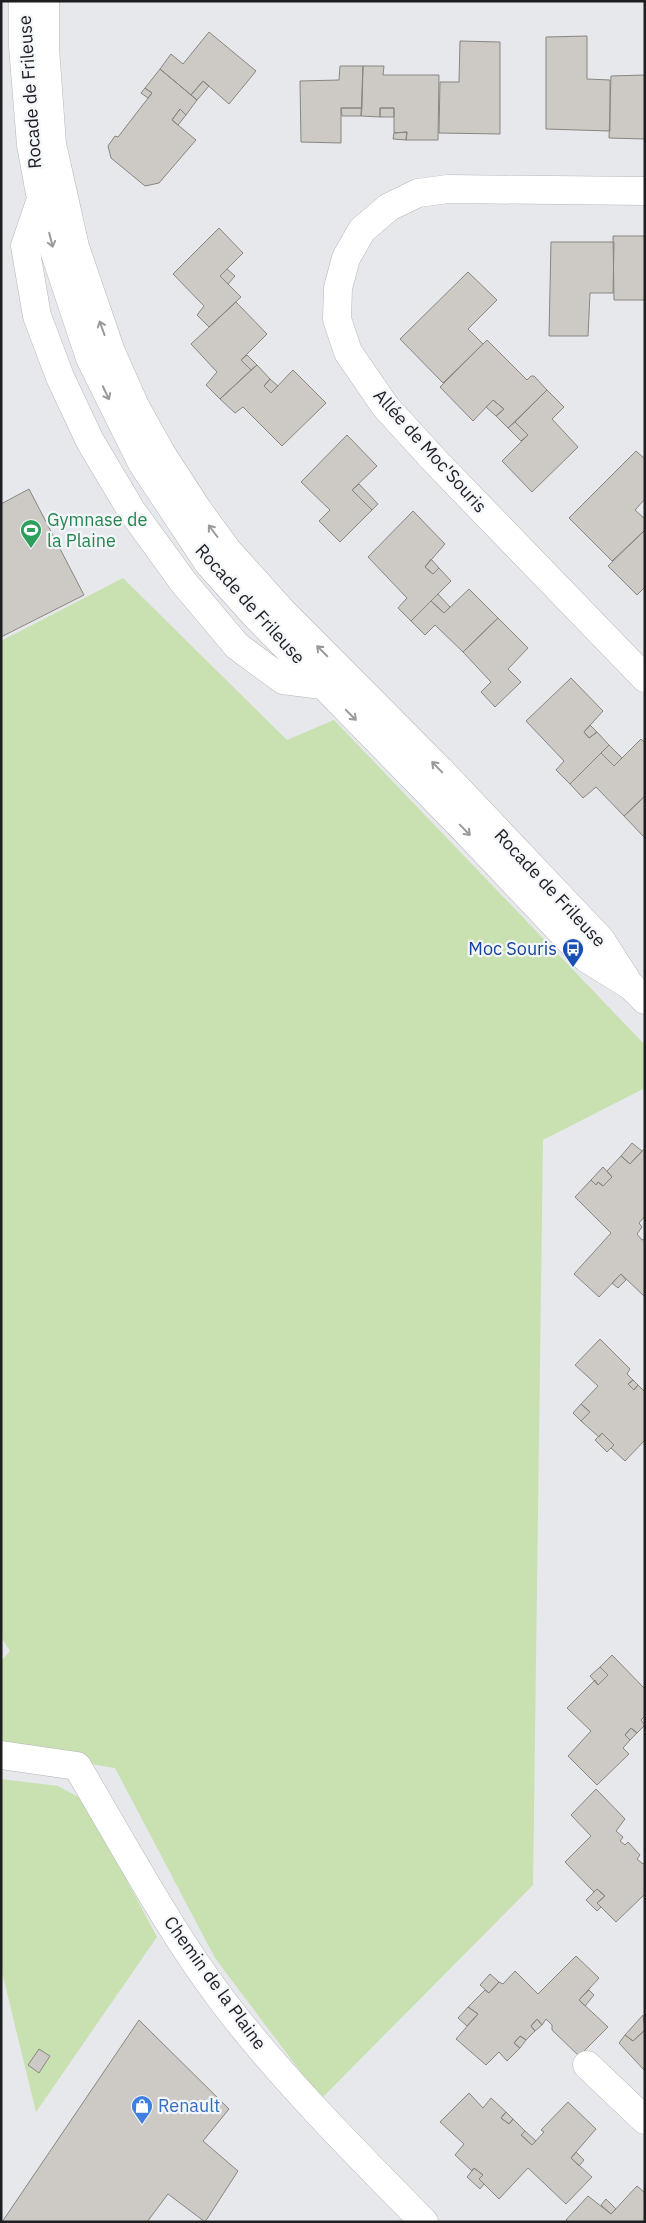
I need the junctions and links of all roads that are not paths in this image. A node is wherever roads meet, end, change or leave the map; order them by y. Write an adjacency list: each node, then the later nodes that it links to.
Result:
1 (24, 1): 4 (street, Rocade de Frileuse)
2 (45, 1): 7 (street, Rocade de Frileuse, one-way to 2)
3 (645, 191): 5 (street, Allée de Moc'Souris)
4 (41, 200): 6 (street, Rocade de Frileuse, one-way to 6); 6 (street)
5 (645, 678)
6 (322, 685): 7 (street, Rocade de Frileuse, one-way to 7)
7 (640, 986)
8 (1, 1755): 11 (street, Chemin de la Plaine)
9 (587, 2065): 10 (street)
10 (645, 2120)
11 (424, 2222)

